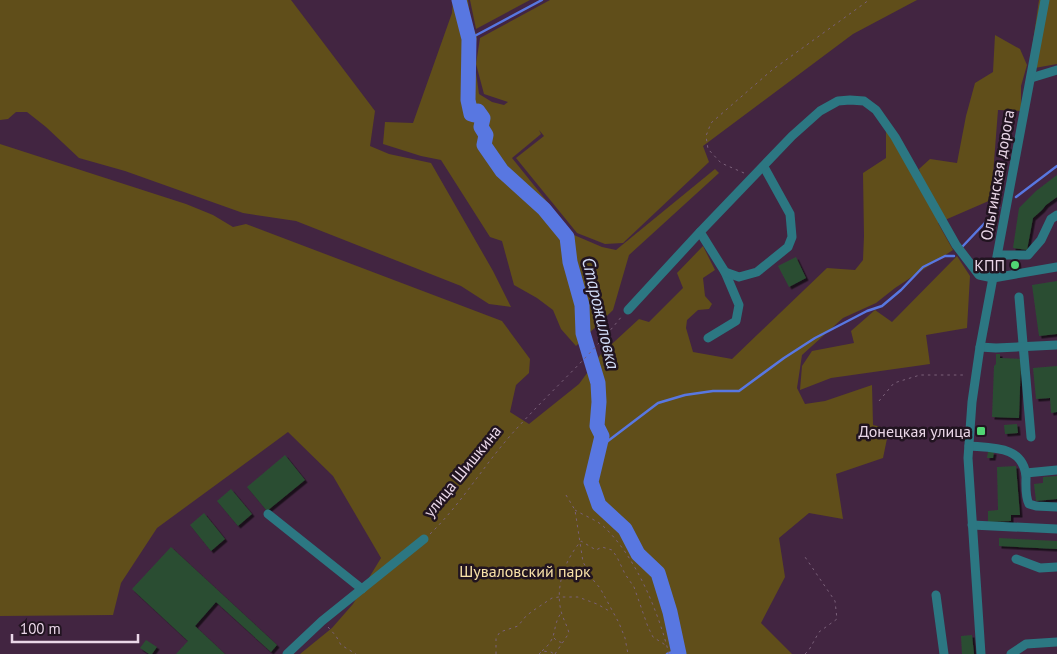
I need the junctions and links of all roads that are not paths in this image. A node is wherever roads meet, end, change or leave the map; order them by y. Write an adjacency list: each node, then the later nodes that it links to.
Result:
1 (1045, 0): 3 (street, Ольгинская дорога)
2 (1057, 70): 3 (street)
3 (1030, 78): 7 (street, Ольгинская дорога)
4 (764, 167): 6 (street); 9 (street); 10 (street)
5 (1057, 215): 7 (street)
6 (700, 232): 9 (street); 12 (street)
7 (998, 255): 10 (street, Ольгинская дорога)
8 (1057, 267): 10 (street)
9 (724, 272): 13 (street)
10 (993, 278): 15 (street, Ольгинская дорога)
11 (1018, 297): 16 (street)
12 (628, 310)
13 (708, 338)
14 (1057, 345): 16 (street)
15 (980, 347): 16 (street); 18 (street, Ольгинская дорога)
16 (1024, 347): 17 (street)
17 (1032, 437)
18 (968, 446): 20 (street); 24 (street, Ольгинская дорога)
19 (1057, 470): 20 (street)
20 (1026, 473): 21 (street)
21 (1057, 507)
22 (268, 514): 30 (street)
23 (1022, 519): 25 (street)
24 (972, 525): 25 (street); 35 (street, Ольгинская дорога)
25 (1011, 527): 26 (street)
26 (1057, 529)
27 (424, 539): 30 (street, улица Шишкина)
28 (1016, 559): 29 (street)
29 (1057, 567)
30 (362, 589): 33 (street, улица Шишкина)
31 (936, 595): 34 (street)
32 (1057, 642): 36 (street)
33 (287, 654)
34 (944, 654)
35 (981, 654)
36 (1012, 654)

